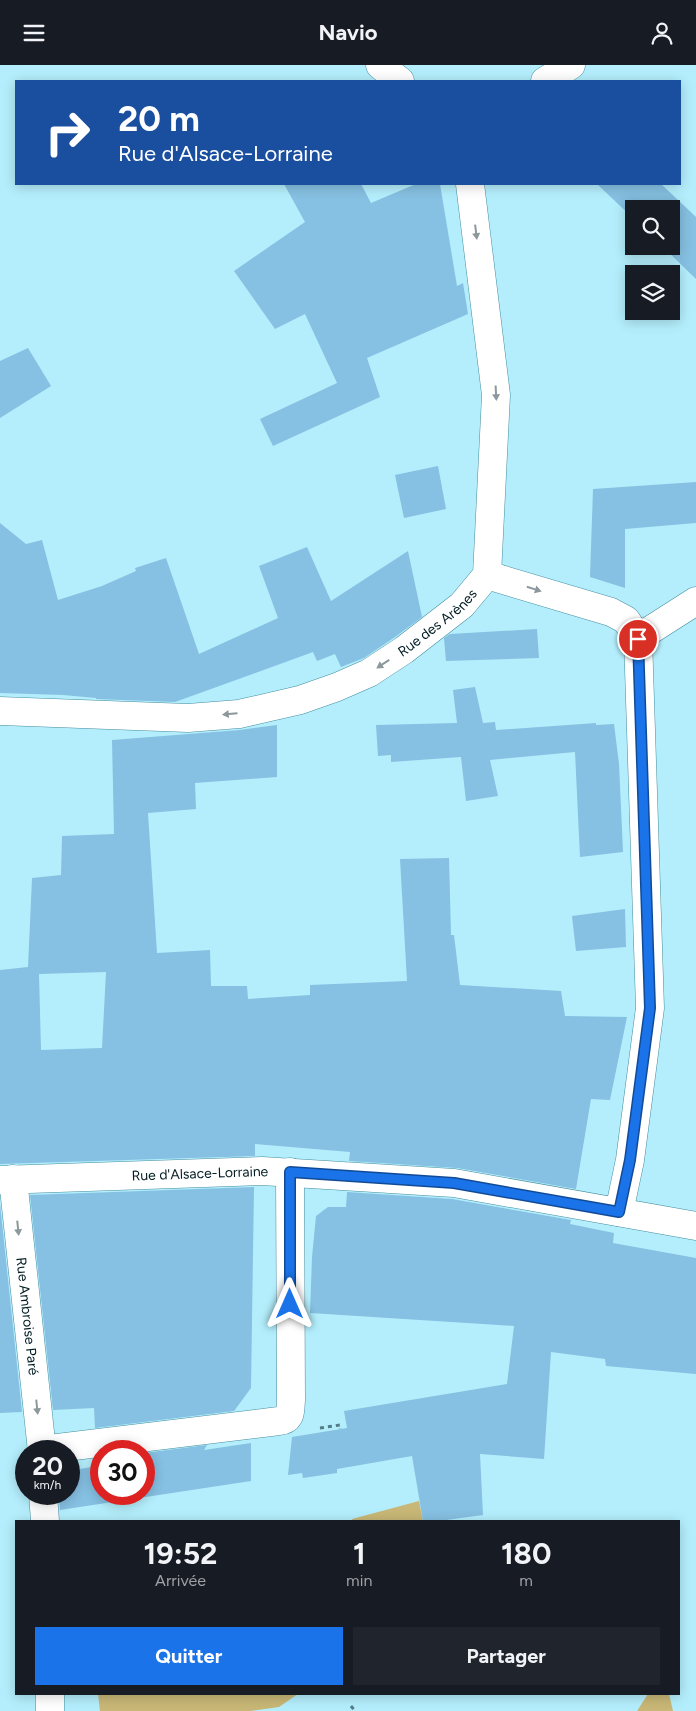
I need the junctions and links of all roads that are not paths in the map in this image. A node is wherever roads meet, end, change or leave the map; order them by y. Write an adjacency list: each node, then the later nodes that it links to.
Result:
1 (380, 65): 3 (street)
2 (571, 65): 4 (street)
3 (399, 80)
4 (547, 80)
5 (470, 185): 6 (street, Rue des Arènes, one-way to 6)
6 (487, 575): 8 (street, one-way to 8); 9 (street, Rue des Arènes, one-way to 9)
7 (696, 601): 8 (street)
8 (638, 639): 12 (street)
9 (0, 711)
10 (290, 1172): 11 (street, Rue d'Alsace-Lorraine); 12 (street, Rue d'Alsace-Lorraine); 15 (street)
11 (7, 1179): 14 (street, Rue Ambroise Paré, one-way to 14)
12 (619, 1212): 13 (street, Rue d'Alsace-Lorraine)
13 (696, 1226)
14 (41, 1440)
15 (80, 1446)
16 (44, 1505): 17 (street)
17 (45, 1520)
18 (50, 1695): 19 (street)
19 (50, 1711)

